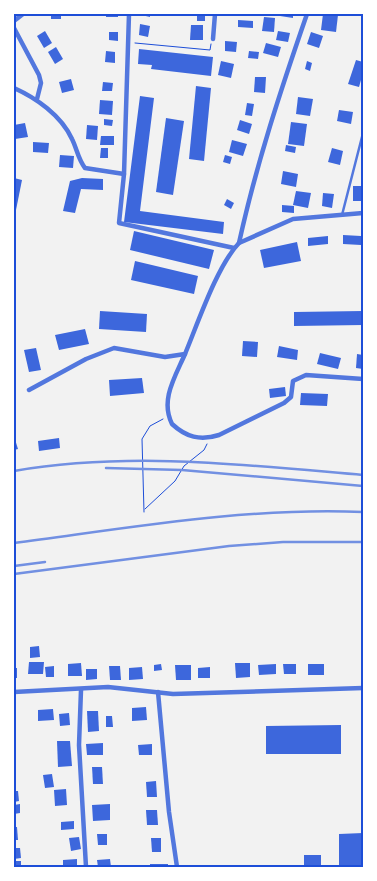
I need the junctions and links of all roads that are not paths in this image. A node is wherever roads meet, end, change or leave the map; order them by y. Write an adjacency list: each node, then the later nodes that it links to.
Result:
1 (23, 14): 5 (street)
2 (128, 14): 11 (street)
3 (215, 14): 7 (street)
4 (307, 14): 14 (street)
5 (14, 21)
6 (14, 28): 9 (street)
7 (213, 39)
8 (14, 88): 9 (street)
9 (37, 99): 11 (street)
10 (363, 133): 13 (lane)
11 (124, 174): 15 (street)
12 (363, 213): 13 (street)
13 (342, 215): 14 (street)
14 (239, 243): 15 (street)
15 (234, 248): 16 (street)
16 (185, 354): 17 (street); 18 (street)
17 (363, 379)
18 (29, 390)
19 (363, 688): 22 (street)
20 (81, 690): 21 (street); 22 (street); 23 (street)
21 (14, 692)
22 (158, 692): 24 (street)
23 (86, 867)
24 (177, 867)

